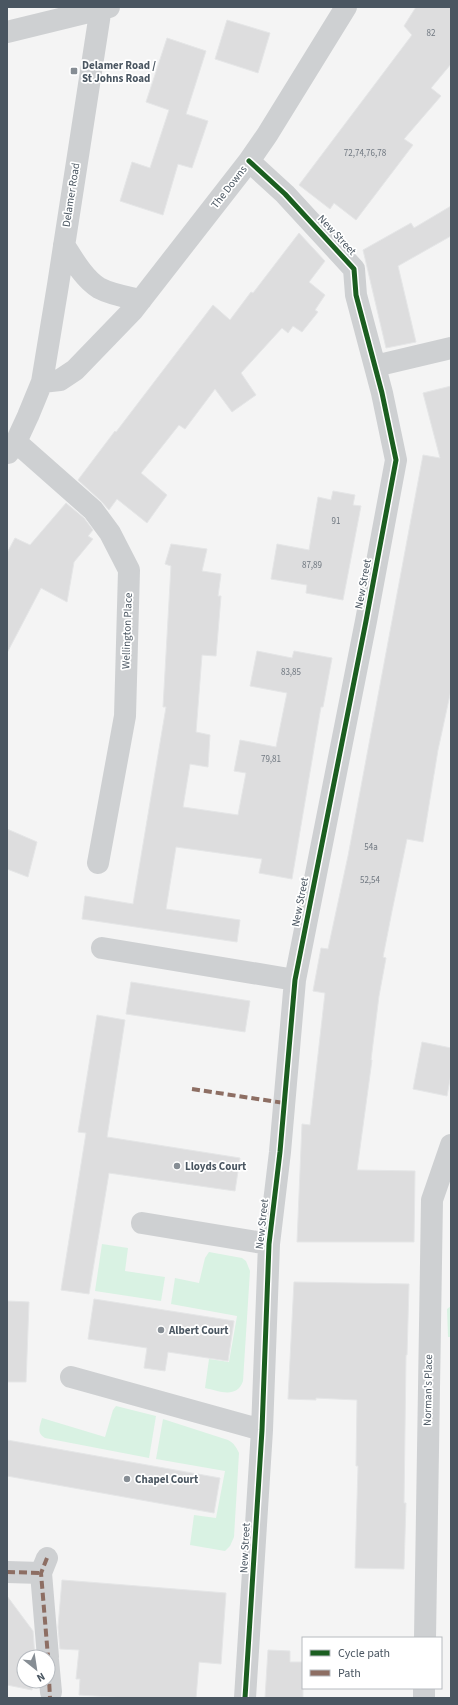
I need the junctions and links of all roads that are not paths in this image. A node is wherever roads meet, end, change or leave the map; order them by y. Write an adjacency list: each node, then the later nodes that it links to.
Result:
1 (346, 7): 4 (street, The Downs)
2 (103, 8): 3 (street); 5 (street, Delamer Road)
3 (7, 32)
4 (249, 161): 6 (street, The Downs); 8 (street, New Street)
5 (64, 245): 6 (street); 9 (street, Delamer Road)
6 (141, 300): 9 (street, The Downs)
7 (451, 348): 8 (street)
8 (375, 366): 13 (street, New Street)
9 (42, 382): 10 (street)
10 (11, 448): 11 (street, Wellington Place)
11 (98, 863)
12 (102, 948): 13 (street)
13 (295, 980): 17 (street, New Street)
14 (451, 1145): 15 (street, Norman's Place)
15 (447, 1165): 21 (street, Norman's Place)
16 (142, 1222): 17 (street)
17 (269, 1244): 19 (street, New Street)
18 (71, 1377): 19 (street)
19 (262, 1430): 25 (street, New Street)
20 (7, 1572): 22 (street)
21 (425, 1637)
22 (48, 1649)
23 (51, 1689): 24 (street)
24 (51, 1692)
25 (246, 1698)

